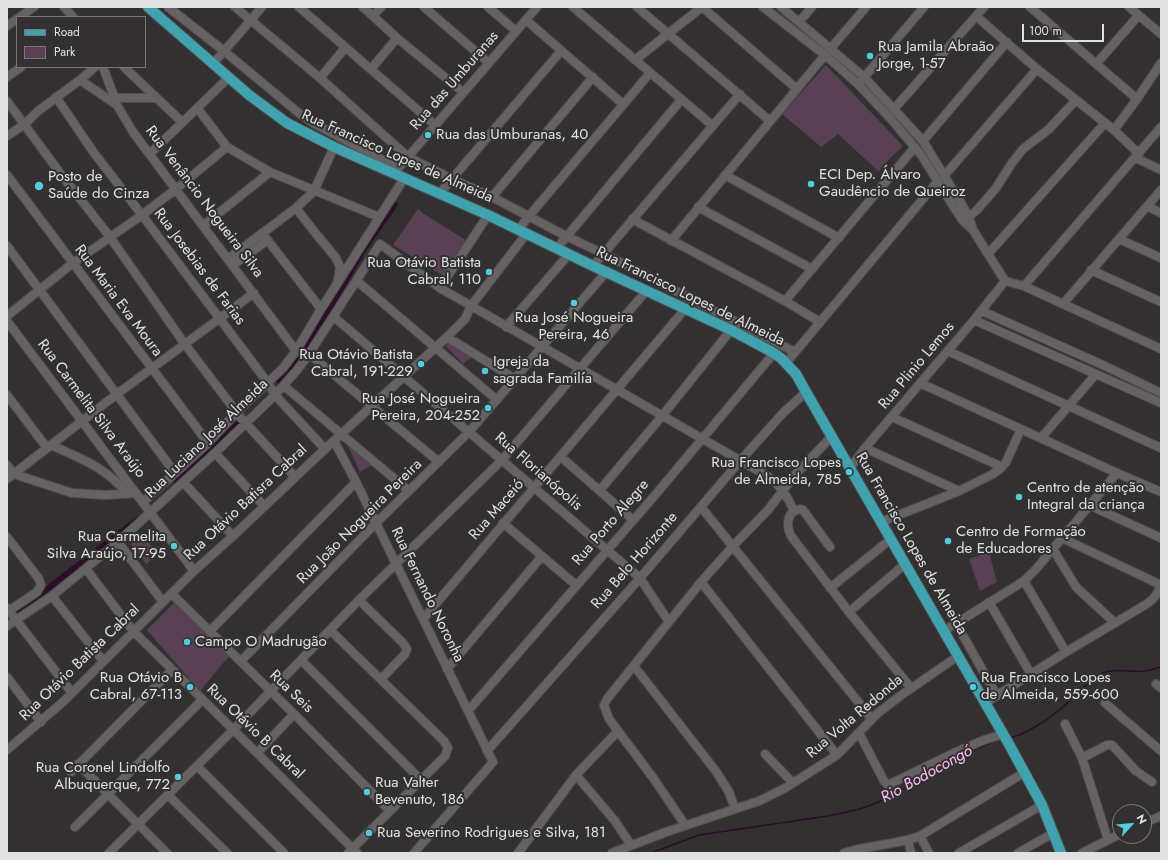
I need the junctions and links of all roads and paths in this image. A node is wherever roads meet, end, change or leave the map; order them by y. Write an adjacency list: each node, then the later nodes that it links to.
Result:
1 (34, 7): 24 (street)
2 (64, 7): 25 (street)
3 (148, 7): 48 (main road, Rua Francisco Lopes de Almeida)
4 (168, 7): 42 (street)
5 (236, 7): 30 (street)
6 (262, 7): 30 (street)
7 (299, 7): 39 (street)
8 (363, 7): 26 (street)
9 (381, 7): 26 (street)
10 (424, 7): 45 (street)
11 (488, 7): 34 (street)
12 (537, 7): 31 (street, Rua das Umburanas)
13 (573, 7): 44 (street)
14 (637, 7): 35 (street)
15 (702, 7): 35 (street); 63 (street)
16 (763, 7): 43 (street)
17 (781, 7): 32 (street)
18 (812, 7): 32 (street)
19 (866, 7): 40 (street)
20 (924, 7): 59 (street)
21 (984, 7): 27 (street)
22 (1030, 7): 46 (street)
23 (1129, 7): 28 (street)
24 (21, 16)
25 (72, 16)
26 (373, 16): 37 (street)
27 (976, 16): 38 (street); 75 (street)
28 (1138, 16): 36 (street); 46 (street)
29 (16, 20): 33 (street)
30 (250, 20): 42 (street); 60 (street)
31 (526, 20): 34 (street, Rua das Umburanas); 41 (street)
32 (799, 22): 40 (street)
33 (7, 26)
34 (516, 31): 45 (street, Rua das Umburanas)
35 (668, 33): 44 (street); 65 (street)
36 (1161, 34)
37 (397, 38): 53 (street); 64 (street)
38 (1007, 42): 54 (street); 86 (street)
39 (345, 48): 53 (street); 60 (street)
40 (831, 48): 59 (street)
41 (561, 50): 58 (street); 101 (street)
42 (224, 51): 48 (street); 84 (street)
43 (825, 55): 62 (street); 63 (street)
44 (636, 60): 55 (street)
45 (489, 63): 64 (street, Rua das Umburanas)
46 (1097, 63): 68 (street)
47 (1161, 63): 68 (street)
48 (213, 64): 57 (main road, Rua Francisco Lopes de Almeida)
49 (20, 68): 56 (street)
50 (94, 68): 61 (street)
51 (103, 68): 72 (street)
52 (125, 68): 67 (street)
53 (371, 69): 80 (street)
54 (1037, 69): 70 (street); 99 (street)
55 (650, 73): 69 (street); 73 (street)
56 (7, 77)
57 (229, 77): 74 (street); 87 (main road, Rua Francisco Lopes de Almeida)
58 (593, 77): 73 (street); 107 (street)
59 (864, 77): 62 (street); 75 (street)
60 (320, 78): 93 (street)
61 (80, 80): 66 (street); 72 (street, Rua Venâncio Nogueira Silva)
62 (858, 84): 90 (street)
63 (797, 90): 76 (street)
64 (463, 92): 80 (street, Rua das Umburanas)
65 (740, 94): 76 (street); 81 (street)
66 (56, 97): 79 (street); 112 (street, Rua Josebias de Farias)
67 (156, 98): 72 (street); 77 (street)
68 (1137, 99): 83 (street)
69 (681, 100): 81 (street); 121 (street)
70 (1076, 100): 78 (street); 117 (street)
71 (7, 101): 79 (street)
72 (116, 102): 91 (street, Rua Venâncio Nogueira Silva)
73 (623, 104): 114 (street)
74 (198, 108): 77 (street); 88 (street)
75 (894, 109): 86 (street)
76 (770, 121): 98 (street)
77 (182, 122): 91 (street)
78 (1105, 123): 83 (street); 131 (street)
79 (25, 124): 85 (street); 122 (street)
80 (436, 125): 93 (street, Rua das Umburanas)
81 (713, 126): 116 (street)
82 (1161, 128): 92 (street)
83 (1114, 130): 92 (street)
84 (332, 132): 87 (street); 94 (street)
85 (7, 136)
86 (923, 141): 99 (street)
87 (323, 142): 89 (main road, Rua Francisco Lopes de Almeida)
88 (227, 147): 96 (street); 103 (street)
89 (334, 147): 94 (main road, Rua Francisco Lopes de Almeida); 105 (street)
90 (915, 147): 102 (street); 123 (street)
91 (150, 154): 103 (street, Rua Venâncio Nogueira Silva)
92 (1137, 156): 95 (street); 142 (street)
93 (408, 157): 94 (street, Rua das Umburanas); 101 (street)
94 (396, 170): 100 (main road, Rua Francisco Lopes de Almeida)
95 (1161, 170)
96 (270, 172): 105 (street); 118 (street)
97 (7, 175): 134 (street, Rua Maria Eva Moura)
98 (725, 175): 109 (street); 123 (street)
99 (944, 176): 117 (street)
100 (405, 177): 106 (main road, Rua Francisco Lopes de Almeida); 115 (street, Rua Luciano José Almeida)
101 (452, 179): 106 (street); 107 (street)
102 (938, 182): 117 (street); 159 (street)
103 (176, 190): 112 (street); 118 (street, Rua Venâncio Nogueira Silva)
104 (1161, 190): 108 (street)
105 (314, 191): 110 (street); 115 (street)
106 (440, 193): 113 (main road, Rua Francisco Lopes de Almeida)
107 (492, 197): 114 (street)
108 (1147, 206): 111 (street); 124 (street)
109 (698, 207): 126 (street); 136 (street)
110 (296, 208): 120 (street); 141 (street)
111 (1161, 213)
112 (142, 215): 122 (street); 156 (street, Rua Josebias de Farias)
113 (488, 215): 119 (main road, Rua Francisco Lopes de Almeida); 143 (street)
114 (529, 216): 119 (street); 121 (street)
115 (379, 217): 141 (street, Rua Luciano José Almeida)
116 (632, 219): 126 (street); 130 (street)
117 (966, 219): 131 (street)
118 (204, 225): 133 (street, Rua Venâncio Nogueira Silva)
119 (523, 231): 128 (main road, Rua Francisco Lopes de Almeida); 150 (street)
120 (262, 233): 125 (street); 133 (street)
121 (566, 236): 128 (street); 130 (street)
122 (110, 237): 134 (street); 163 (street)
123 (839, 238): 136 (street)
124 (1119, 239): 132 (street); 137 (street)
125 (268, 240): 133 (street); 151 (street)
126 (671, 241): 147 (street)
127 (7, 246): 144 (street)
128 (556, 248): 129 (main road, Rua Francisco Lopes de Almeida)
129 (569, 254): 135 (main road, Rua Francisco Lopes de Almeida); 160 (street)
130 (604, 254): 135 (street); 169 (street)
131 (988, 254): 140 (street)
132 (1161, 258)
133 (231, 262): 146 (street, Rua Venâncio Nogueira Silva)
134 (73, 263): 144 (street); 173 (street, Rua Maria Eva Moura)
135 (593, 266): 138 (main road, Rua Francisco Lopes de Almeida)
136 (812, 269): 147 (street)
137 (1091, 270): 148 (street); 149 (street)
138 (607, 271): 145 (main road, Rua Francisco Lopes de Almeida); 165 (street, Rua João Nogueira Pereira)
139 (357, 281): 143 (street, Rua Luciano José Almeida); 155 (street, Rua Luciano José Almeida); 164 (street)
140 (1005, 281): 142 (street); 153 (street, Rua Plinio Lemos)
141 (338, 283): 151 (street, Rua Luciano José Almeida)
142 (1024, 286): 149 (street)
143 (440, 288): 150 (street)
144 (39, 290): 154 (street); 184 (street)
145 (646, 290): 152 (main road, Rua Francisco Lopes de Almeida); 174 (street)
146 (254, 293): 156 (street); 167 (street, Rua Venâncio Nogueira Silva)
147 (785, 301): 159 (street)
148 (1161, 302)
149 (1062, 304): 166 (street)
150 (471, 306): 160 (street); 162 (street)
151 (321, 309): 167 (street, Rua Luciano José Almeida)
152 (686, 309): 161 (main road, Rua Francisco Lopes de Almeida); 181 (street, Rua Maceió)
153 (982, 312): 157 (street, Rua Plinio Lemos); 183 (street)
154 (7, 316)
155 (334, 317): 171 (street, Rua Luciano José Almeida); 176 (street, Rua Florianópolis)
156 (219, 318): 163 (street); 178 (street, Rua Josebias de Farias)
157 (974, 320): 168 (street, Rua Plinio Lemos); 175 (street)
158 (7, 321): 194 (street, Rua Carmelita Silva Araújo)
159 (820, 322): 169 (street)
160 (506, 327): 165 (street)
161 (731, 330): 170 (main road, Rua Francisco Lopes de Almeida); 192 (street)
162 (447, 338): 164 (street); 177 (street)
163 (184, 343): 173 (street); 191 (street)
164 (436, 348): 176 (street); 187 (street)
165 (542, 348): 174 (street); 177 (street, Rua João Nogueira Pereira)
166 (1161, 349)
167 (296, 351): 178 (street, Rua Luciano José Almeida)
168 (948, 351): 179 (street, Rua Plinio Lemos); 190 (street)
169 (795, 352): 172 (street)
170 (774, 353): 172 (main road, Rua Francisco Lopes de Almeida); 200 (street, Rua Porto Alegre)
171 (309, 354): 180 (street, Rua Luciano José Almeida); 189 (street)
172 (786, 363): 182 (main road, Rua Francisco Lopes de Almeida)
173 (152, 369): 184 (street); 203 (street, Rua Maria Eva Moura)
174 (581, 369): 181 (street); 210 (street)
175 (1096, 374): 188 (street); 190 (street)
176 (404, 376): 189 (street); 197 (street, Rua Florianópolis)
177 (515, 379): 187 (street, Rua João Nogueira Pereira)
178 (268, 383): 186 (street, Rua Josebias de Farias); 191 (street, Rua Luciano José Almeida)
179 (920, 383): 193 (street, Rua Plinio Lemos); 196 (street)
180 (284, 386): 186 (street, Rua Luciano José Almeida); 198 (street)
181 (618, 390): 192 (street); 209 (street, Rua Maceió)
182 (806, 392): 199 (main road, Rua Francisco Lopes de Almeida); 211 (street, Rua Belo Horizonte)
183 (1161, 393)
184 (117, 394): 194 (street); 216 (street)
185 (7, 395): 204 (street)
186 (275, 395): 195 (street, Rua Luciano José Almeida); 205 (street, Rua Josebias de Farias)
187 (497, 400): 197 (street, Rua João Nogueira Pereira)
188 (1161, 402)
189 (372, 406): 198 (street); 212 (street)
190 (1069, 406): 201 (street); 207 (street)
191 (237, 412): 195 (street); 203 (street, Rua Luciano José Almeida)
192 (662, 416): 200 (street); 223 (street)
193 (892, 417): 206 (street, Rua Plinio Lemos); 214 (street)
194 (82, 420): 204 (street); 228 (street, Rua Carmelita Silva Araújo)
195 (245, 423): 208 (street, Rua Luciano José Almeida); 219 (street)
196 (1021, 429): 201 (street); 214 (street)
197 (469, 432): 210 (street, Rua Florianópolis); 212 (street, Rua João Nogueira Pereira)
198 (342, 434): 202 (street, Rua Otávio Batisra Cabral); 225 (street)
199 (832, 436): 215 (main road, Rua Francisco Lopes de Almeida); 224 (street)
200 (703, 438): 211 (street); 235 (street, Rua Porto Alegre)
201 (1041, 438): 217 (street)
202 (334, 441): 205 (street, Rua Otávio Batisra Cabral); 221 (street, Rua Fernando Noronha)
203 (208, 443): 216 (street, Rua Luciano José Almeida)
204 (49, 446): 218 (street); 228 (street)
205 (325, 448): 219 (street, Rua Otávio Batisra Cabral)
206 (865, 448): 215 (street, Rua Plinio Lemos); 226 (street)
207 (1161, 448)
208 (215, 454): 220 (street, Rua Luciano José Almeida); 230 (street)
209 (561, 457): 222 (street, Rua Maceió); 223 (street)
210 (502, 460): 222 (street, Rua Florianópolis); 250 (street)
211 (740, 461): 224 (street); 232 (street, Rua Belo Horizonte)
212 (439, 462): 225 (street, Rua João Nogueira Pereira)
213 (7, 465): 218 (street)
214 (1002, 467): 226 (street)
215 (850, 468): 236 (main road, Rua Francisco Lopes de Almeida)
216 (175, 473): 229 (street, Rua Luciano José Almeida)
217 (1117, 473): 227 (street); 231 (street)
218 (10, 477): 228 (street)
219 (295, 477): 230 (street, Rua Otávio Batisra Cabral)
220 (183, 482): 234 (street, Rua Luciano José Almeida); 239 (street)
221 (356, 482): 237 (street, Rua Fernando Noronha); 275 (street)
222 (534, 487): 238 (street, Rua Maceió); 247 (street, Rua Florianópolis)
223 (600, 490): 235 (street)
224 (784, 490): 233 (street); 245 (street)
225 (409, 491): 237 (street, Rua João Nogueira Pereira)
226 (959, 491): 236 (street)
227 (1161, 492)
228 (132, 493): 229 (street, Rua Carmelita Silva Araújo)
229 (143, 502): 234 (street, Rua Carmelita Silva Araújo)
230 (264, 506): 239 (street, Rua Otávio Batisra Cabral)
231 (1089, 506): 241 (street); 242 (street)
232 (700, 507): 245 (street); 254 (street, Rua Belo Horizonte)
233 (794, 511): 246 (street); 259 (street)
234 (151, 513): 244 (street, Rua Luciano José Almeida); 253 (street, Rua Carmelita Silva Araújo)
235 (633, 520): 247 (street, Rua Porto Alegre)
236 (881, 522): 243 (main road, Rua Francisco Lopes de Almeida)
237 (376, 523): 250 (street, Rua Fernando Noronha); 280 (street, Rua João Nogueira Pereira)
238 (503, 523): 249 (street); 267 (street, Rua Maceió)
239 (233, 536): 253 (street, Rua Otávio Batisra Cabral)
240 (7, 537): 265 (street)
241 (1062, 538): 248 (street); 258 (street)
242 (1161, 538)
243 (891, 539): 251 (main road, Rua Francisco Lopes de Almeida); 259 (street)
244 (118, 542): 252 (street, Rua Luciano José Almeida); 263 (street)
245 (733, 546): 256 (street); 297 (street)
246 (830, 546)
247 (606, 550): 254 (street, Rua Florianópolis); 257 (street, Rua Porto Alegre)
248 (1053, 550): 255 (street); 271 (street)
249 (542, 556): 257 (street); 283 (street)
250 (396, 564): 262 (street); 267 (street, Rua Fernando Noronha)
251 (905, 564): 266 (street); 276 (main road, Rua Francisco Lopes de Almeida)
252 (86, 569): 261 (street, Rua Luciano José Almeida); 274 (street, Rua Otávio B Cabral)
253 (194, 572): 260 (street, Rua Otávio Batisra Cabral)
254 (640, 578): 269 (street, Rua Florianópolis); 305 (street, Rua Belo Horizonte)
255 (1024, 581): 264 (street); 277 (street)
256 (701, 582): 269 (street); 309 (street)
257 (576, 585): 295 (street, Rua Porto Alegre)
258 (1161, 585): 271 (street)
259 (830, 588): 266 (street)
260 (172, 594): 263 (street, Rua Otávio Batista Cabral); 275 (street, Rua Seis)
261 (52, 596): 268 (street, Rua Luciano José Almeida); 281 (street)
262 (360, 600): 273 (street); 287 (street)
263 (163, 602): 274 (street, Rua Otávio Batista Cabral)
264 (989, 602): 270 (street); 285 (street)
265 (8, 611): 268 (street)
266 (848, 612): 288 (street)
267 (423, 619): 283 (street, Rua Fernando Noronha)
268 (16, 621): 272 (street, Rua Luciano José Almeida); 290 (street)
269 (669, 622): 282 (street)
270 (956, 623): 276 (street); 291 (street)
271 (1115, 623): 277 (street)
272 (7, 626)
273 (330, 630): 279 (street); 287 (street)
274 (133, 631): 281 (street, Rua Otávio Batista Cabral); 284 (street, Rua Otávio B Cabral)
275 (210, 631): 280 (street, Rua Seis)
276 (944, 631): 278 (main road, Rua Francisco Lopes de Almeida)
277 (1066, 652): 285 (street)
278 (958, 656): 288 (street, Rua Volta Redonda); 293 (main road, Rua Francisco Lopes de Almeida)
279 (301, 660): 289 (street); 316 (street)
280 (241, 661): 289 (street, Rua Seis)
281 (103, 662): 290 (street, Rua Otávio Batista Cabral)
282 (634, 666): 301 (street); 322 (street)
283 (447, 669): 295 (street, Rua Fernando Noronha)
284 (172, 670): 292 (street, Rua Otávio B Cabral); 311 (street)
285 (1031, 674): 291 (street)
286 (7, 677): 298 (street)
287 (381, 679): 316 (street)
288 (911, 688): 297 (street, Rua Volta Redonda)
289 (270, 692): 296 (street, Rua Seis); 300 (street)
290 (72, 693): 298 (street, Rua Otávio Batista Cabral)
291 (997, 696): 293 (street)
292 (202, 700): 300 (street, Rua Otávio B Cabral); 319 (street)
293 (985, 703): 303 (main road, Rua Francisco Lopes de Almeida)
294 (1105, 704): 306 (street)
295 (468, 711): 305 (street, Rua Fernando Noronha)
296 (294, 714): 307 (street); 323 (street, Rua Seis)
297 (872, 719): 302 (street, Rua Volta Redonda)
298 (41, 722): 304 (street, Rua Otávio Batista Cabral)
299 (1065, 724): 310 (street)
300 (233, 730): 307 (street, Rua Otávio B Cabral); 312 (street)
301 (618, 731): 315 (street); 325 (street)
302 (859, 733): 303 (street); 309 (street, Rua Volta Redonda)
303 (1006, 739): 314 (main road, Rua Francisco Lopes de Almeida)
304 (7, 748)
305 (487, 751): 339 (street, Rua Fernando Noronha)
306 (1161, 751)
307 (257, 753): 334 (street, Rua Otávio B Cabral)
308 (765, 754): 318 (street)
309 (837, 755): 318 (street, Rua Volta Redonda)
310 (1082, 758): 317 (street); 331 (street)
311 (78, 764): 313 (street); 319 (street)
312 (197, 766): 320 (street); 338 (street)
313 (71, 772)
314 (1025, 772): 321 (main road, Rua Francisco Lopes de Almeida); 327 (street)
315 (576, 775): 332 (street); 340 (street)
316 (421, 780): 323 (street)
317 (1152, 782)
318 (793, 783): 322 (street, Rua Volta Redonda)
319 (108, 794): 324 (street); 326 (street)
320 (168, 795): 324 (street); 337 (street)
321 (1039, 804): 328 (main road, Rua Francisco Lopes de Almeida); 333 (street); 348 (main road, Rua Francisco Lopes de Almeida)
322 (735, 809): 325 (street, Rua Volta Redonda)
323 (390, 811): 334 (street)
324 (138, 825): 335 (street); 336 (street)
325 (685, 825): 332 (street, Rua Volta Redonda)
326 (75, 827)
327 (920, 836): 330 (street); 344 (street)
328 (1048, 836): 346 (street); 347 (main road, Rua Francisco Lopes de Almeida)
329 (1112, 838): 331 (street)
330 (908, 840): 342 (street); 343 (street)
331 (1108, 840): 349 (street)
332 (631, 844): 341 (street, Rua Volta Redonda)
333 (972, 850): 345 (street)
334 (352, 851)
335 (109, 853)
336 (167, 853)
337 (227, 853)
338 (284, 853)
339 (414, 853)
340 (518, 853)
341 (612, 853)
342 (844, 853)
343 (910, 853)
344 (929, 853)
345 (958, 853)
346 (1018, 853)
347 (1055, 853)
348 (1061, 853)
349 (1082, 853)

